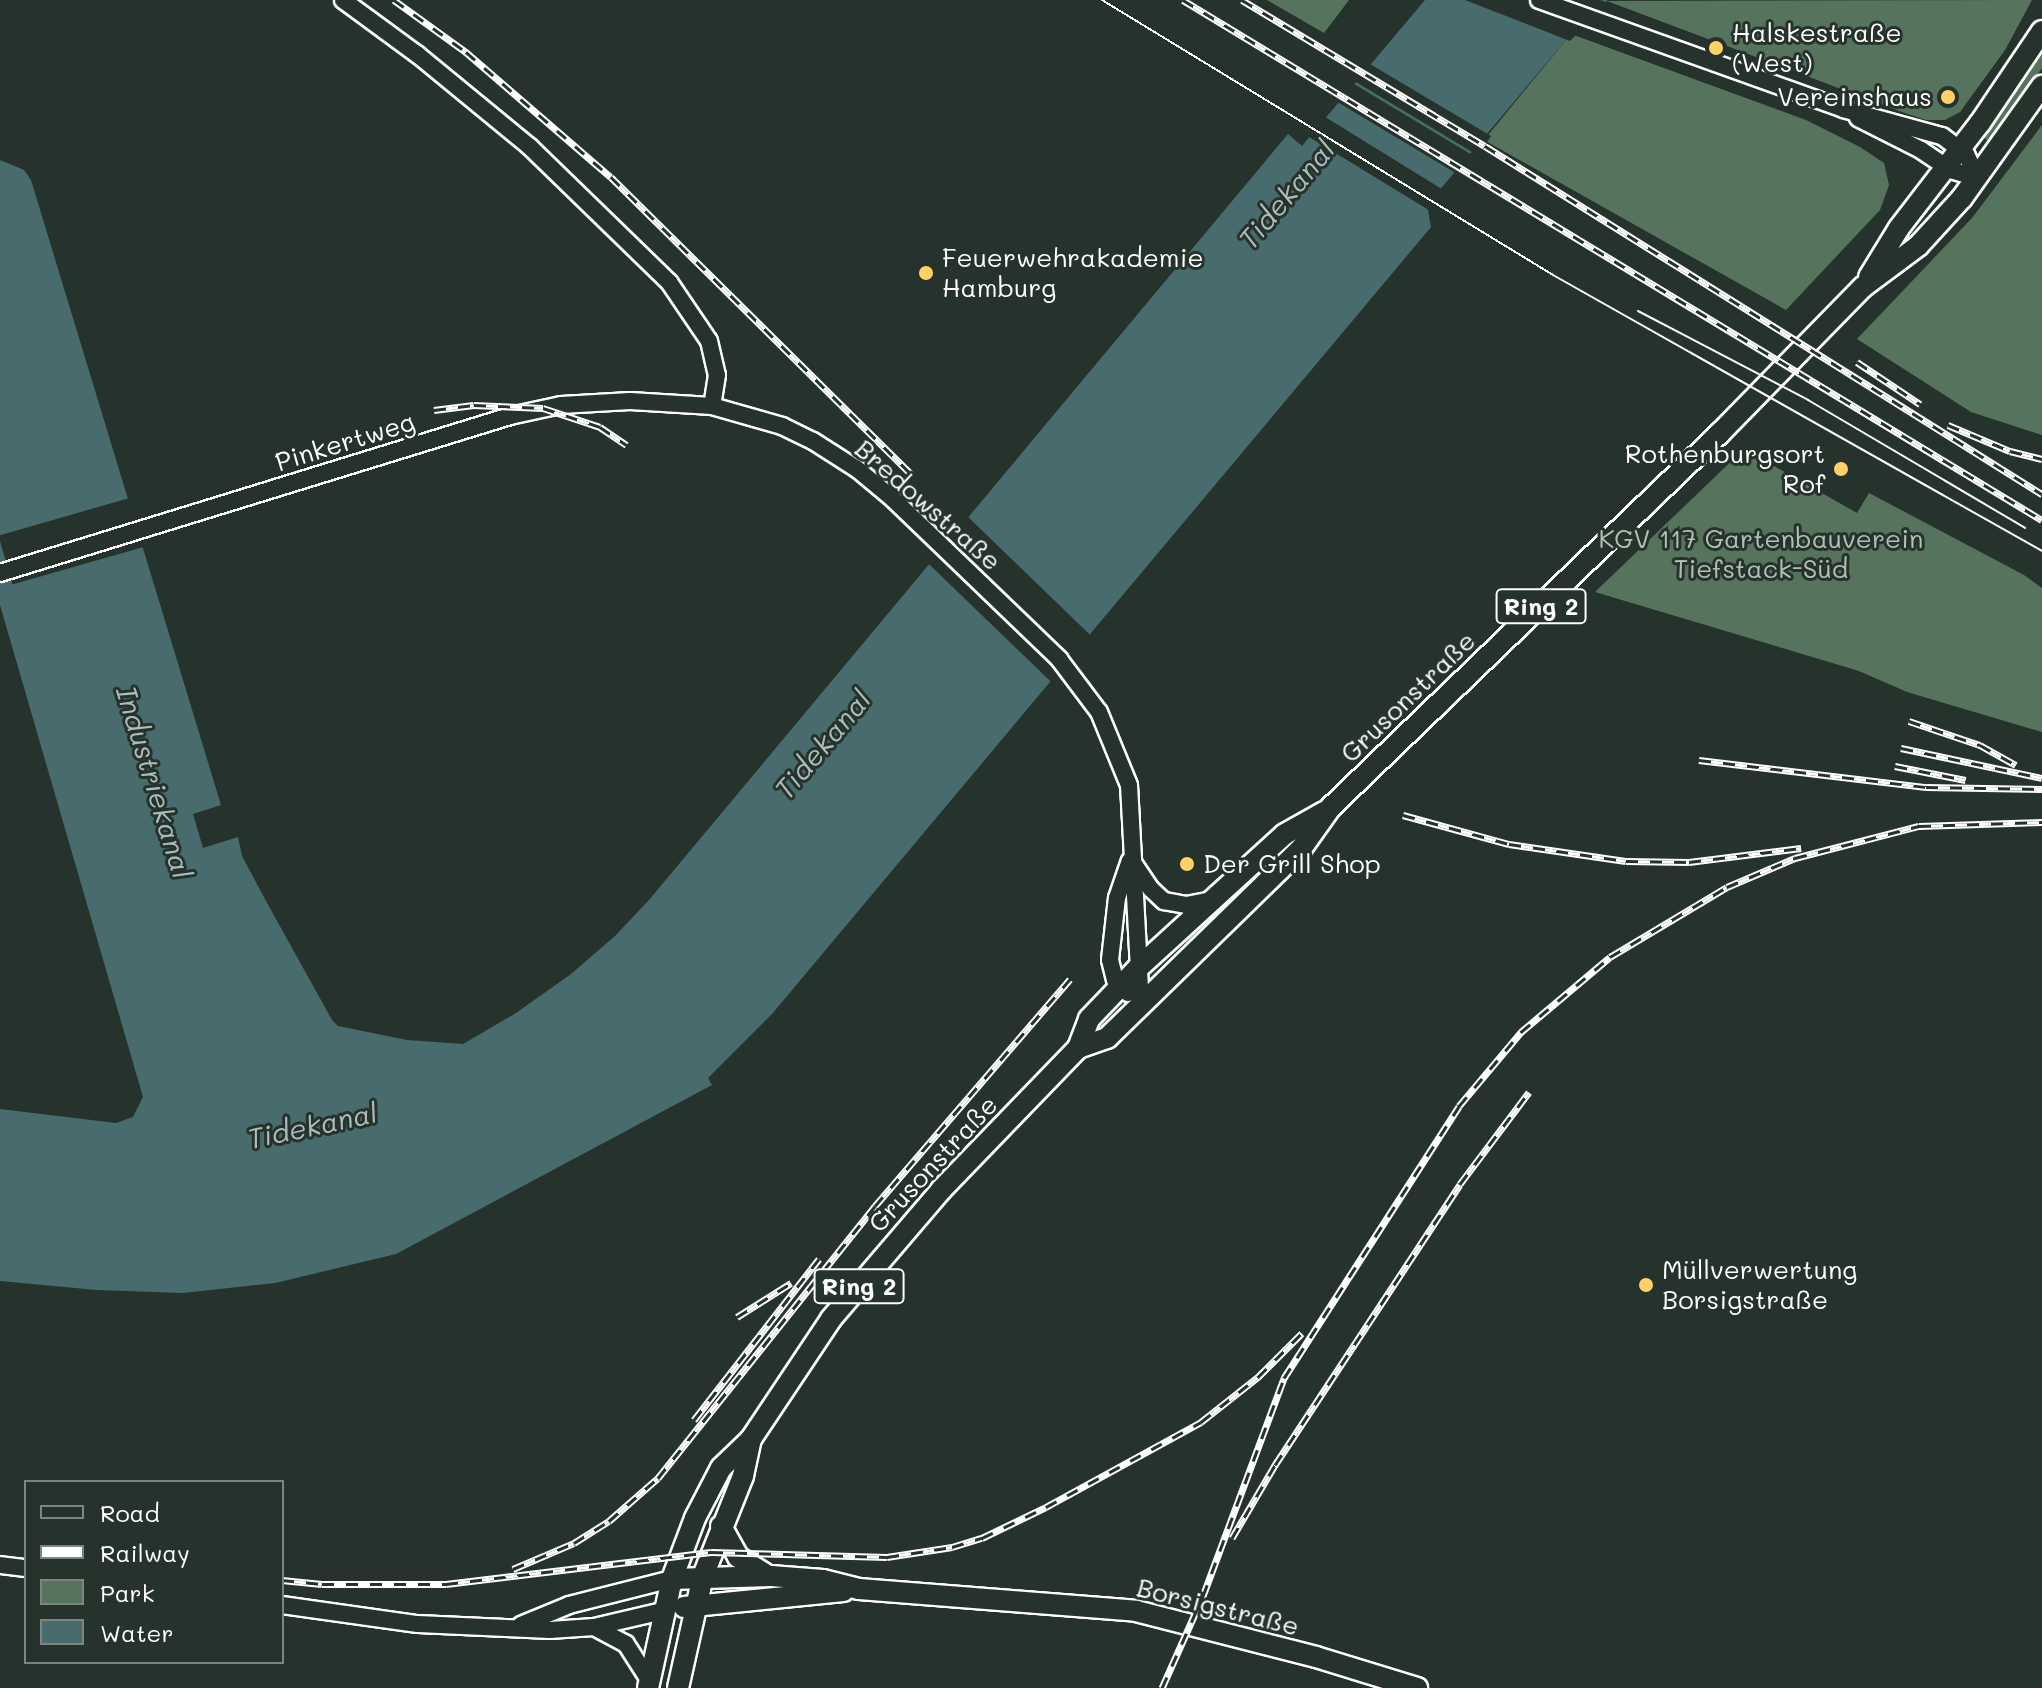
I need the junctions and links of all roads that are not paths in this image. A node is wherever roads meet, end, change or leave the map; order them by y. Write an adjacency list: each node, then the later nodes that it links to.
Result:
1 (343, 0): 10 (street)
2 (1539, 0): 5 (street)
3 (2042, 31): 6 (main road, Grusonstraße / Ring 2)
4 (2042, 86): 8 (main road, Grusonstraße / Ring 2)
5 (1843, 109): 6 (street); 7 (street)
6 (1961, 149): 7 (main road, Grusonstraße / Ring 2); 8 (street)
7 (1946, 168): 8 (street); 9 (main road, Grusonstraße / Ring 2)
8 (1977, 178): 9 (main road, Grusonstraße / Ring 2)
9 (1863, 287): 12 (main road, Grusonstraße / Ring 2)
10 (712, 406): 11 (street, Pinkertweg); 13 (street, Bredowstraße)
11 (0, 573)
12 (1331, 807): 14 (main road, Grusonstraße / Ring 2); 17 (main road, Grusonstraße / Ring 2)
13 (1131, 860): 14 (street); 15 (street, Bredowstraße); 16 (street, Bredowstraße)
14 (1211, 900): 15 (main road, Grusonstraße / Ring 2)
15 (1137, 969): 16 (main road, Grusonstraße / Ring 2); 17 (street, Bredowstraße)
16 (1120, 986): 17 (street); 18 (main road, Grusonstraße / Ring 2)
17 (1141, 1006): 18 (main road, Grusonstraße / Ring 2)
18 (1078, 1048): 19 (main road, Grusonstraße / Ring 2)
19 (751, 1439): 20 (main road, Grusonstraße / Ring 2); 25 (main road, Grusonstraße / Ring 2)
20 (721, 1526): 23 (main road, Grusonstraße / Ring 2); 24 (main road)
21 (0, 1565): 22 (street)
22 (24, 1568)
23 (703, 1576): 24 (main road, Borsigstraße); 25 (main road, Borsigstraße); 28 (main road, Grusonstraße / Ring 2)
24 (771, 1576): 26 (main road, Borsigstraße)
25 (672, 1579): 29 (main road, Ring 2); 30 (street)
26 (859, 1589): 28 (main road, Borsigstraße); 34 (main road, Borsigstraße)
27 (284, 1605): 30 (street)
28 (695, 1605): 29 (main road, Borsigstraße); 33 (main road, Ring 2)
29 (663, 1611): 31 (street); 32 (main road, Ring 2)
30 (519, 1626): 31 (street)
31 (594, 1627): 32 (street)
32 (649, 1684)
33 (678, 1688)
34 (1417, 1688)

